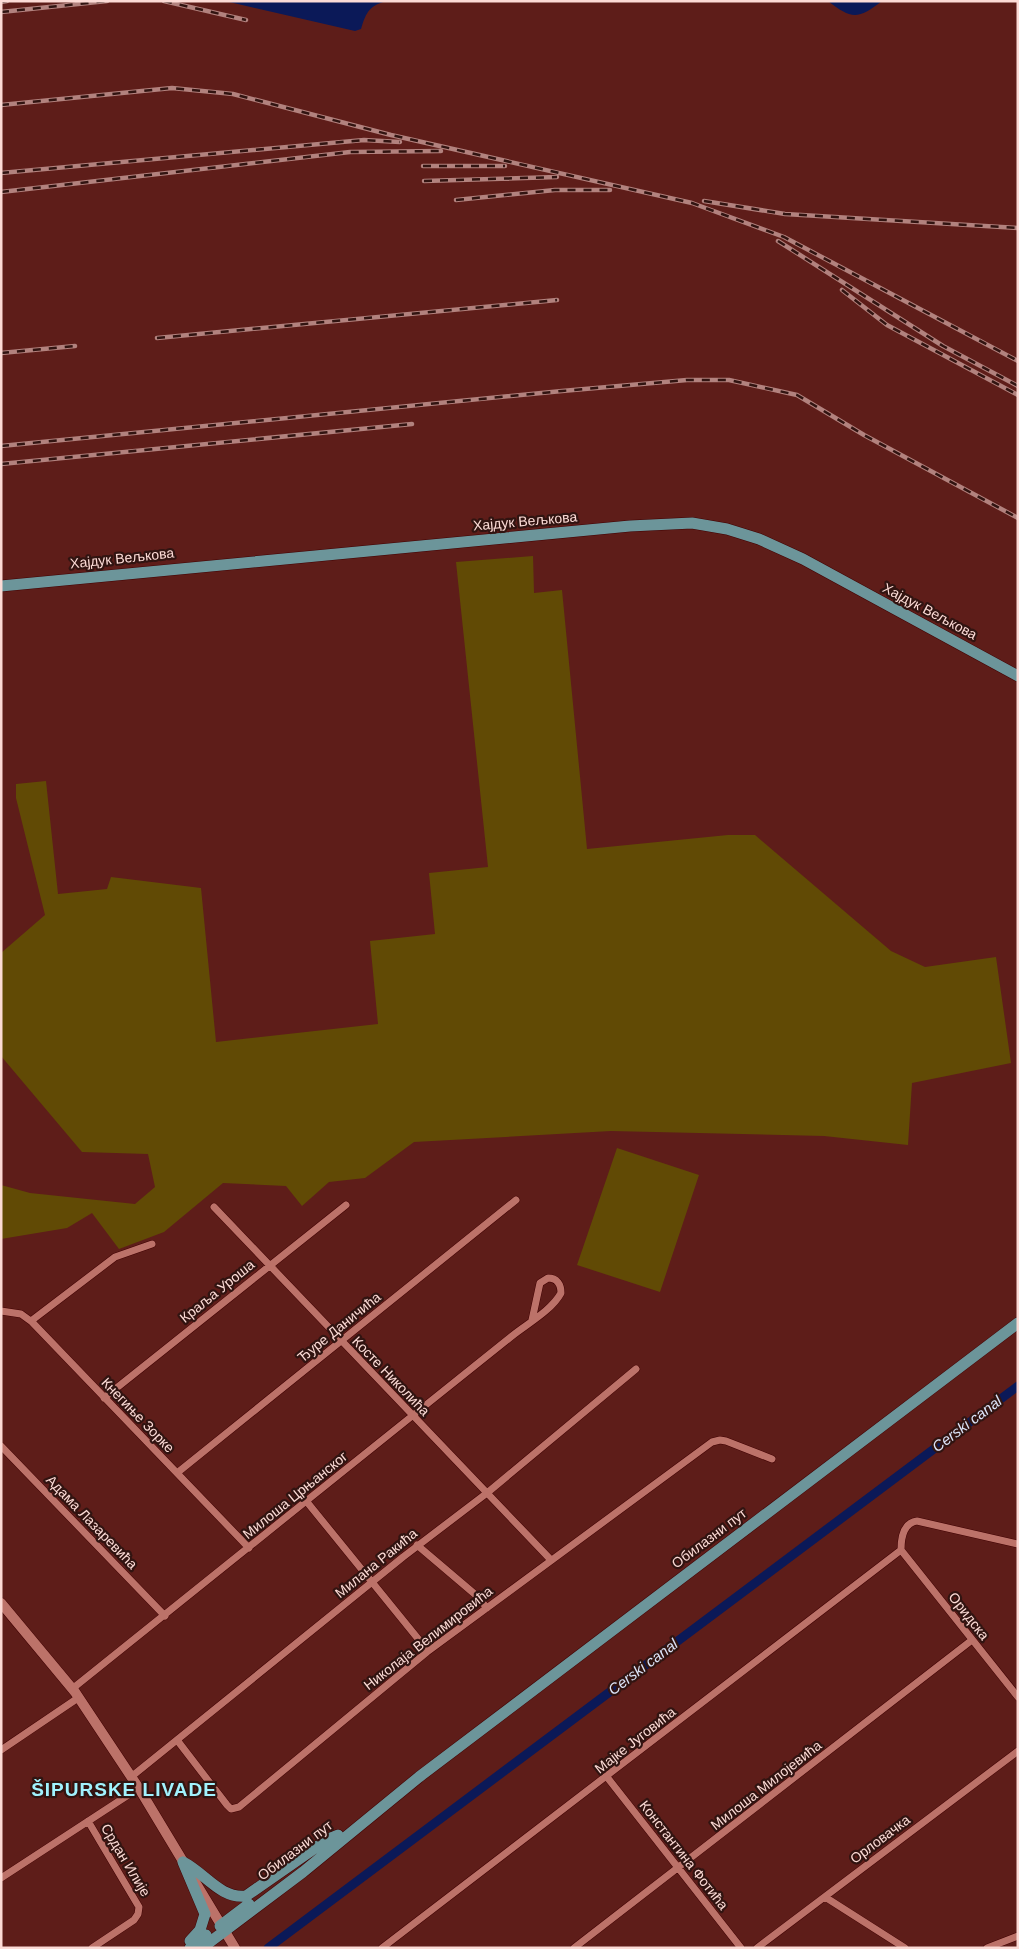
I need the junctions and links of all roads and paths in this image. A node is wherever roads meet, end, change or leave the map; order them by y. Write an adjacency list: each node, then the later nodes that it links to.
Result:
1 (1, 586): 2 (main road, Хајдук Вељкова)
2 (1018, 676)
3 (516, 1200): 12 (street, Ђуре Даничића)
4 (346, 1205): 7 (street, Краља Уроша)
5 (214, 1207): 7 (street, Косте Николића)
6 (152, 1244): 10 (street)
7 (268, 1265): 12 (street, Косте Николића); 14 (street, Краља Уроша)
8 (1, 1311): 10 (street, Кнегиње Зорке)
9 (532, 1320): 9 (street, Милоша Црњанског); 15 (street, Милоша Црњанског)
10 (32, 1321): 14 (street, Кнегиње Зорке)
11 (1018, 1323): 39 (main road, Обилазни пут)
12 (341, 1342): 15 (street, Косте Николића); 18 (street, Ђуре Даничића)
13 (636, 1369): 19 (street, Милана Ракића)
14 (104, 1398): 18 (street, Кнегиње Зорке)
15 (413, 1416): 19 (street, Косте Николића); 20 (street, Милоша Црњанског)
16 (1, 1446): 29 (street, Адама Лазаревића)
17 (772, 1459): 25 (street, Николаја Велимировића)
18 (177, 1473): 23 (street, Кнегиње Зорке)
19 (487, 1493): 22 (street, Милана Ракића); 25 (street, Косте Николића)
20 (306, 1502): 23 (street, Милоша Црњанског); 26 (street)
21 (1018, 1544): 24 (street)
22 (418, 1545): 26 (street, Милана Ракића); 28 (street)
23 (249, 1548): 29 (street, Милоша Црњанског)
24 (901, 1550): 30 (street, Оридска); 38 (street, Мајке Југовића)
25 (551, 1560): 28 (street, Николаја Велимировића)
26 (372, 1582): 31 (street); 34 (street, Милана Ракића)
27 (1, 1603): 32 (street)
28 (487, 1608): 31 (street, Николаја Велимировића)
29 (165, 1616): 32 (street, Милоша Црњанског)
30 (972, 1640): 33 (street, Оридска); 44 (street, Милоша Милојевића)
31 (428, 1651): 34 (street, Николаја Велимировића)
32 (75, 1694): 35 (street, Милоша Црњанског); 37 (street)
33 (1018, 1697)
34 (177, 1740): 37 (street, Милана Ракића)
35 (1, 1750)
36 (1018, 1751): 46 (street, Орловачка)
37 (131, 1777): 40 (street)
38 (607, 1777): 44 (street, Константина Фотића); 54 (street, Мајке Југовића)
39 (419, 1778): 42 (main road, Обилазни пут); 47 (main road, Обилазни пут)
40 (139, 1788): 41 (street); 43 (street)
41 (88, 1821): 45 (street); 49 (street, Срдан Илије)
42 (338, 1835): 43 (main road); 47 (main road, Обилазни пут)
43 (183, 1862): 47 (street); 50 (main road)
44 (679, 1869): 55 (street, Милоша Милојевића); 56 (street, Константина Фотића)
45 (1, 1878)
46 (825, 1897): 57 (street, Орловачка); 58 (street)
47 (224, 1927): 51 (main road, Обилазни пут); 52 (main road, Обилазни пут); 53 (street)
48 (1018, 1936): 59 (street)
49 (92, 1948)
50 (183, 1948)
51 (190, 1948)
52 (202, 1948)
53 (235, 1948)
54 (382, 1948)
55 (574, 1948)
56 (741, 1948)
57 (757, 1948)
58 (906, 1948)
59 (987, 1948)

